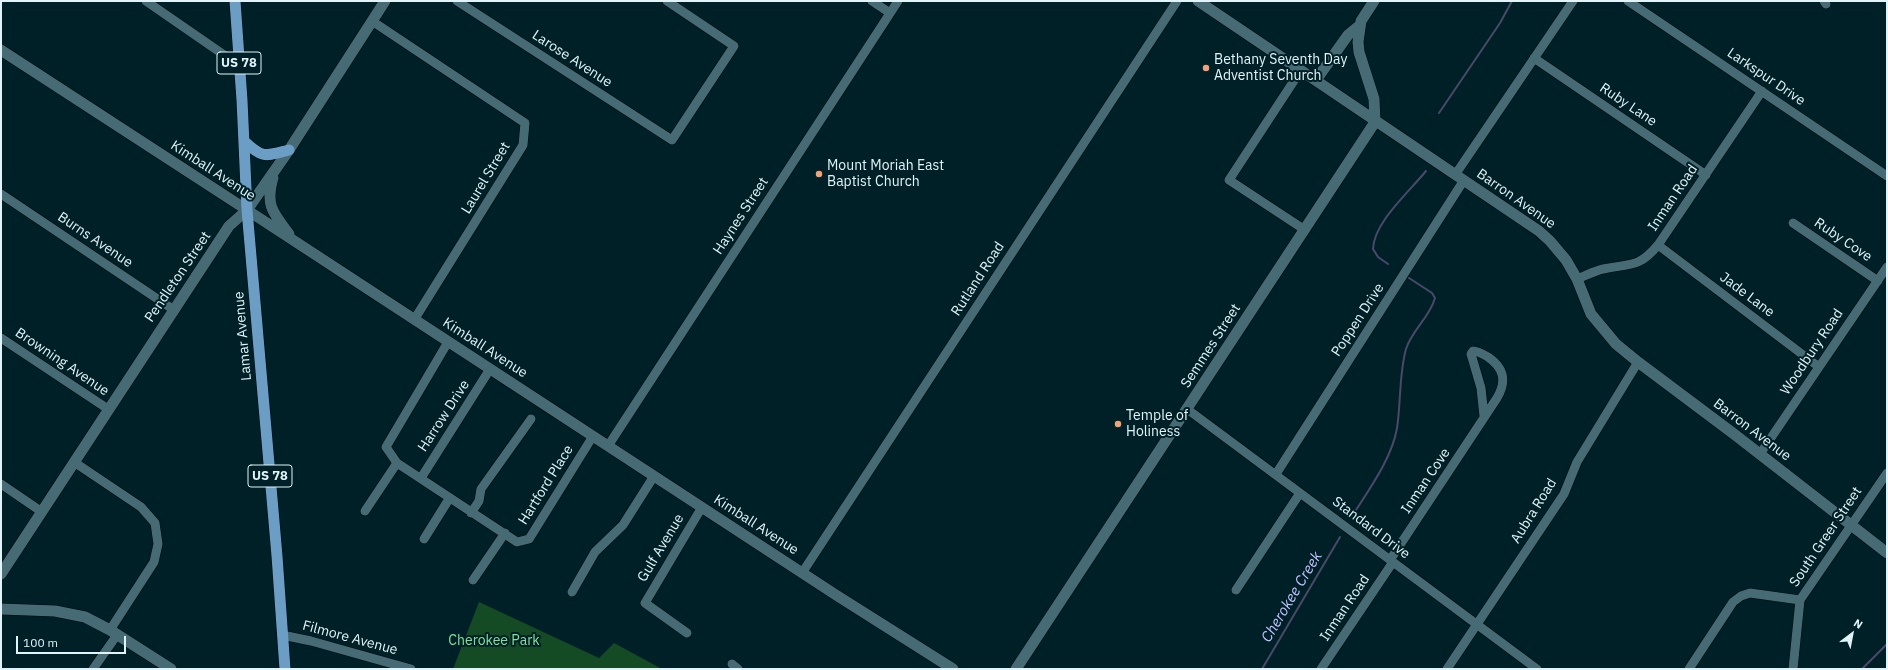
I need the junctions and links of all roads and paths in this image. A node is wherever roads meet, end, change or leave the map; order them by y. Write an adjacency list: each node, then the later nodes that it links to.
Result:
1 (146, 1): 18 (street)
2 (235, 1): 18 (main road, Lamar Avenue / US 78)
3 (385, 1): 14 (main road, Pendleton Street)
4 (457, 1): 5 (street, Larose Avenue)
5 (667, 1)
6 (872, 1): 13 (street)
7 (898, 1): 13 (street, Haynes Street)
8 (1177, 1): 70 (street, Rutland Road)
9 (1198, 1): 19 (main road, Barron Avenue)
10 (1374, 1): 15 (main road)
11 (1573, 1): 17 (street, Poppen Drive)
12 (1628, 1): 21 (street, Larkspur Drive)
13 (890, 13): 50 (street, Haynes Street)
14 (372, 21): 24 (main road, Pendleton Street); 39 (street, Laurel Street)
15 (1359, 26): 20 (main road); 22 (main road)
16 (1, 50): 30 (main road, Kimball Avenue)
17 (1534, 58): 26 (street, Ruby Lane); 28 (street, Poppen Drive)
18 (240, 66): 23 (main road, Lamar Avenue / US 78)
19 (1301, 70): 20 (main road, Barron Avenue); 32 (street)
20 (1316, 80): 22 (main road, Barron Avenue)
21 (1762, 91): 26 (street, Inman Road); 27 (street, Larkspur Drive)
22 (1375, 122): 28 (main road, Barron Avenue); 32 (main road, Semmes Street)
23 (244, 141): 24 (main road); 30 (main road, Lamar Avenue / US 78)
24 (289, 150): 25 (main road, Pendleton Street)
25 (275, 169): 30 (main road, Pendleton Street); 33 (main road)
26 (1706, 175): 34 (street, Inman Road)
27 (1887, 176)
28 (1460, 178): 36 (main road, Barron Avenue); 55 (street, Poppen Drive)
29 (1, 194): 38 (street, Burns Avenue)
30 (247, 210): 33 (main road, Kimball Avenue); 38 (main road, Pendleton Street); 80 (main road, Lamar Avenue / US 78)
31 (1793, 223): 37 (street, Ruby Cove)
32 (1305, 230): 45 (main road, Semmes Street)
33 (294, 241): 39 (main road, Kimball Avenue)
34 (1658, 245): 36 (street, Inman Road); 43 (street, Jade Lane)
35 (1887, 267): 37 (street, Woodbury Road)
36 (1577, 279): 42 (main road, Barron Avenue)
37 (1878, 280): 43 (street, Woodbury Road)
38 (174, 310): 46 (main road, Pendleton Street)
39 (414, 320): 41 (main road, Kimball Avenue)
40 (1, 338): 46 (street, Browning Avenue)
41 (448, 342): 44 (main road, Kimball Avenue); 53 (street)
42 (1638, 362): 51 (main road, Barron Avenue); 77 (street, Aubra Road)
43 (1819, 367): 51 (street, Woodbury Road)
44 (490, 369): 49 (main road, Kimball Avenue); 57 (street, Harrow Drive)
45 (1187, 409): 55 (street, Standard Drive); 86 (main road, Semmes Street)
46 (108, 410): 52 (main road, Pendleton Street)
47 (1484, 416): 47 (street, Inman Cove); 69 (street, Inman Cove)
48 (531, 418): 64 (street)
49 (593, 436): 50 (main road, Kimball Avenue); 66 (street, Hartford Place)
50 (608, 446): 56 (main road, Kimball Avenue)
51 (1760, 454): 65 (main road, Barron Avenue)
52 (74, 462): 63 (main road, Pendleton Street); 78 (street)
53 (397, 463): 57 (street); 62 (street)
54 (1887, 473): 65 (street, South Greer Street)
55 (1276, 474): 59 (street, Standard Drive)
56 (654, 476): 61 (main road, Kimball Avenue); 74 (street)
57 (421, 478): 60 (street)
58 (1, 484): 63 (street)
59 (1300, 493): 69 (street, Standard Drive); 73 (street)
60 (449, 499): 64 (street); 67 (street)
61 (702, 507): 70 (main road, Kimball Avenue); 79 (street, Gulf Avenue)
62 (365, 511)
63 (42, 512): 71 (main road, Pendleton Street)
64 (471, 512): 66 (street)
65 (1852, 525): 68 (main road, Barron Avenue); 75 (street, South Greer Street)
66 (504, 533): 72 (street, Hartford Place)
67 (424, 539)
68 (1887, 553)
69 (1391, 561): 77 (street, Standard Drive); 87 (street, Inman Road)
70 (802, 573): 85 (main road, Kimball Avenue)
71 (1, 574)
72 (473, 580)
73 (1236, 590)
74 (572, 592)
75 (1800, 600): 90 (street); 91 (street, South Greer Street)
76 (1, 609): 78 (main road)
77 (1476, 624): 88 (street, Aubra Road); 89 (street, Standard Drive)
78 (113, 632): 81 (street); 82 (main road)
79 (687, 633)
80 (282, 635): 83 (main road, Lamar Avenue / US 78); 84 (street, Filmore Avenue)
81 (93, 669)
82 (171, 669)
83 (285, 669)
84 (411, 669)
85 (953, 669)
86 (1016, 669)
87 (1321, 669)
88 (1447, 669)
89 (1537, 669)
90 (1689, 669)
91 (1793, 669)

